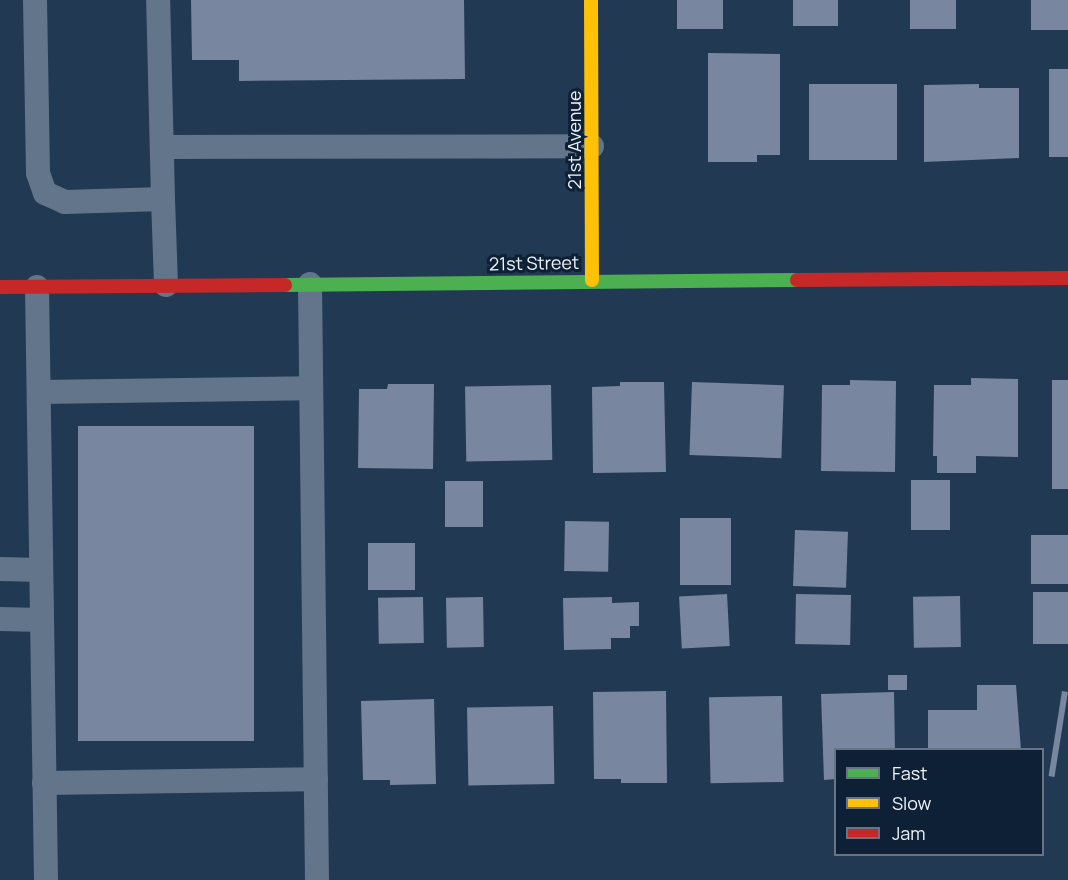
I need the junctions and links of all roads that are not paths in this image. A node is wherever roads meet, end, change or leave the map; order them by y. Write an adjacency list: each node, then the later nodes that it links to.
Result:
1 (35, 0): 6 (lane)
2 (158, 0): 5 (lane)
3 (591, 0): 4 (street, 21st Avenue)
4 (592, 146): 5 (lane); 8 (street, 21st Avenue)
5 (162, 147): 6 (lane)
6 (163, 200): 10 (lane)
7 (1068, 278): 8 (street, 21st Street)
8 (592, 280): 9 (street, 21st Street)
9 (310, 284): 10 (street, 21st Street); 13 (lane)
10 (166, 285): 12 (street, 21st Street)
11 (0, 287): 12 (street, 21st Street)
12 (38, 287): 14 (lane)
13 (311, 388): 14 (lane); 19 (lane)
14 (39, 392): 16 (lane)
15 (0, 569): 16 (lane)
16 (41, 570): 18 (lane)
17 (0, 619): 18 (lane)
18 (42, 620): 20 (lane)
19 (316, 779): 20 (lane); 22 (lane)
20 (44, 783): 21 (lane)
21 (45, 880)
22 (317, 880)

